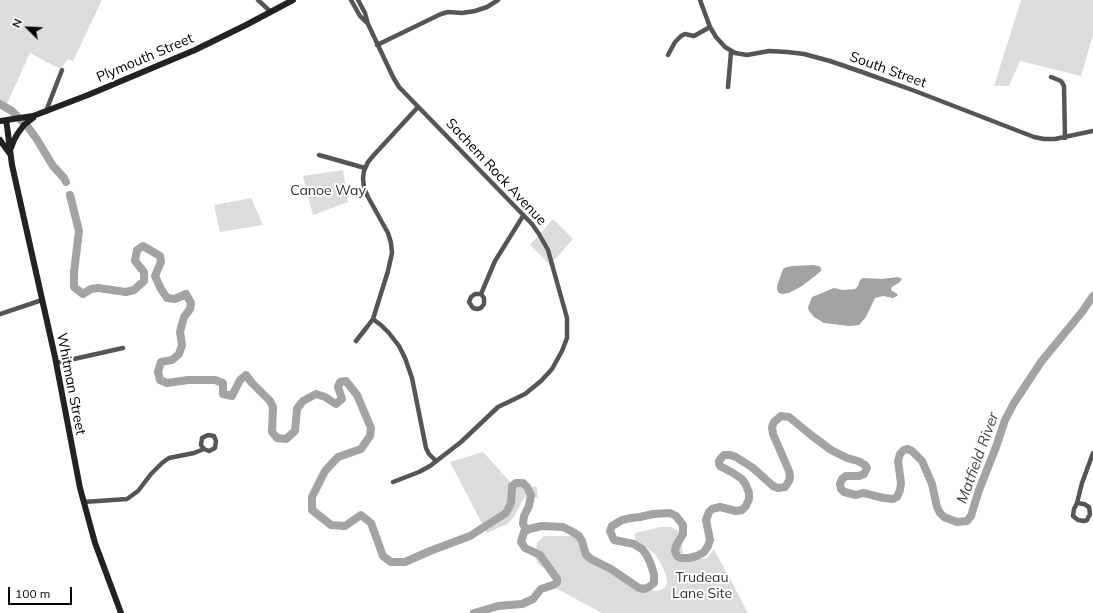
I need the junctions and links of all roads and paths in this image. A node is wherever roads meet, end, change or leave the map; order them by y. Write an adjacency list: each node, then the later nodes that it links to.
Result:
1 (258, 0): 7 (street)
2 (293, 0): 7 (main road, Plymouth Street)
3 (351, 0): 8 (street, Sachem Rock Avenue)
4 (358, 0): 8 (street, Sachem Rock Avenue)
5 (498, 0): 10 (street)
6 (700, 0): 9 (street)
7 (271, 12): 17 (main road, Plymouth Street)
8 (368, 24): 10 (street, Sachem Rock Avenue)
9 (710, 28): 11 (street); 12 (street)
10 (377, 44): 16 (street, Sachem Rock Avenue)
11 (731, 52): 15 (street); 21 (street, South Street)
12 (668, 55)
13 (62, 70): 17 (street)
14 (1051, 77): 21 (street)
15 (728, 87)
16 (418, 108): 25 (street); 26 (street, Sachem Rock Avenue)
17 (46, 112): 19 (main road, Plymouth Street)
18 (5, 120): 19 (main road, Plymouth Street); 23 (main road, Whitman Street)
19 (26, 120): 23 (main road)
20 (1093, 131): 21 (street, South Street)
21 (1065, 138)
22 (0, 140): 23 (main road)
23 (10, 156): 28 (main road, Whitman Street)
24 (319, 156): 25 (street)
25 (365, 168): 30 (street)
26 (524, 216): 27 (street); 36 (street, Sachem Rock Avenue)
27 (481, 294)
28 (42, 300): 29 (street); 33 (main road, Whitman Street)
29 (0, 314)
30 (373, 319): 31 (street); 36 (street)
31 (356, 341)
32 (123, 348): 33 (street)
33 (56, 363): 39 (main road, Whitman Street)
34 (204, 449): 39 (street)
35 (1093, 453): 37 (street)
36 (436, 461): 38 (street, Sachem Rock Avenue)
37 (1091, 468): 40 (street)
38 (393, 482)
39 (84, 502): 41 (main road, Whitman Street)
40 (1077, 503): 40 (street)
41 (121, 613)

